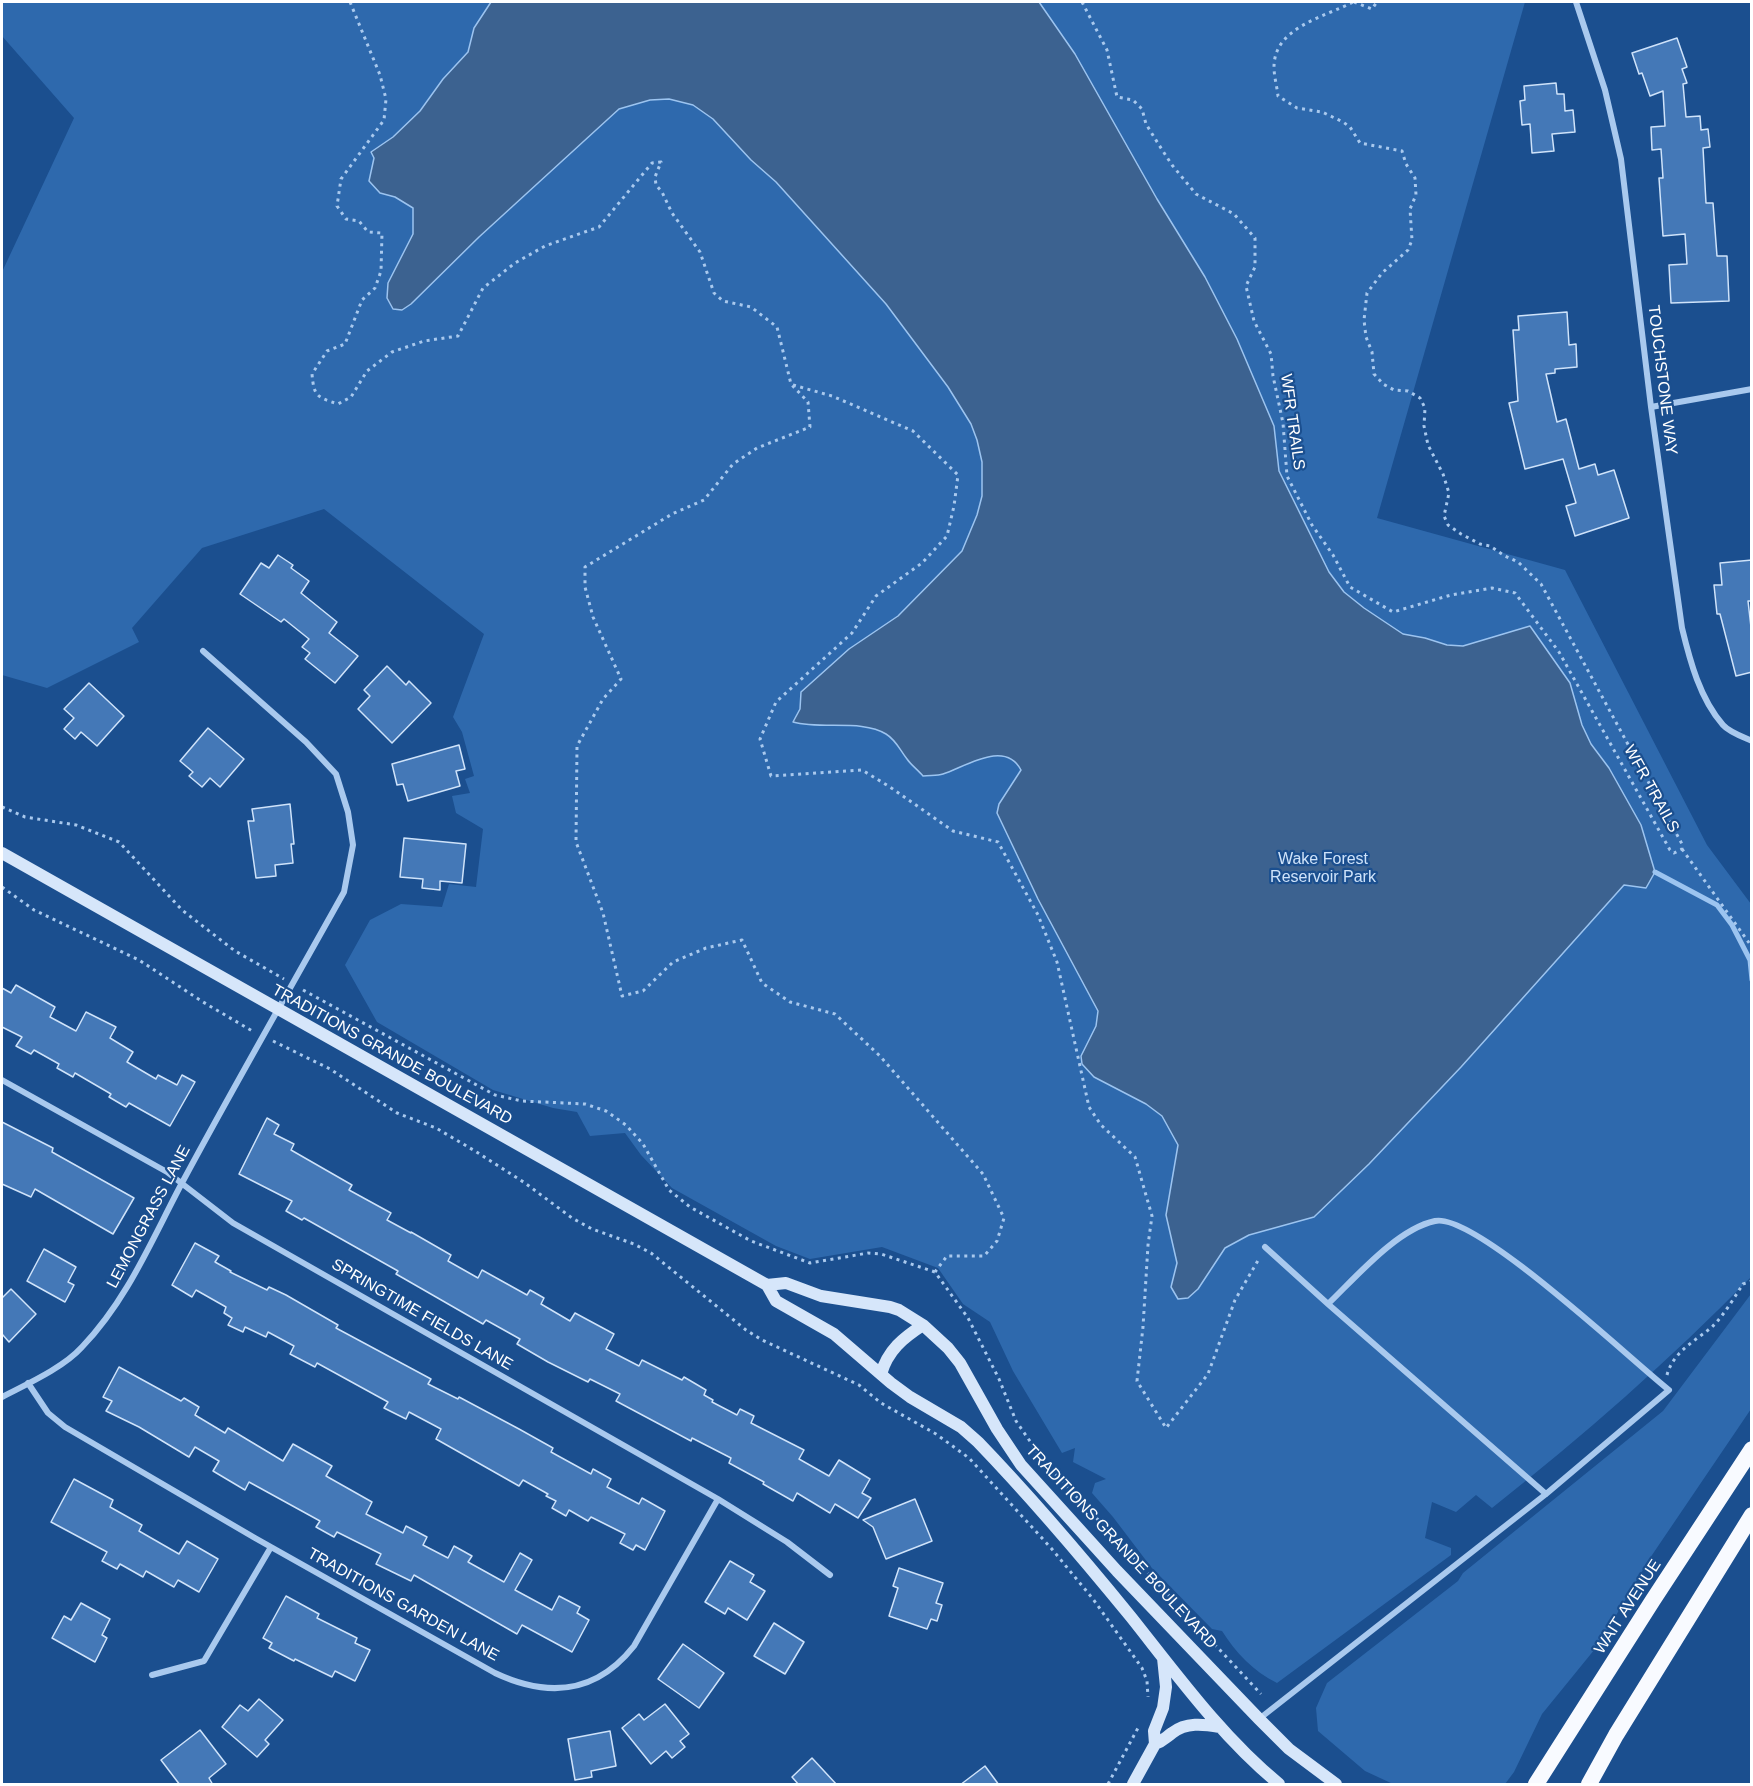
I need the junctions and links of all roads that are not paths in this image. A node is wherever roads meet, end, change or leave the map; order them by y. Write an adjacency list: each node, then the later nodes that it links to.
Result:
1 (1576, 2): 3 (street, TOUCHSTONE WAY)
2 (1752, 389): 3 (street)
3 (1651, 407): 5 (street, TOUCHSTONE WAY)
4 (202, 651): 7 (street, LEMONGRASS LANE)
5 (1752, 741)
6 (2, 853): 7 (main road, TRADITIONS GRANDE BOULEVARD)
7 (278, 1010): 9 (street, LEMONGRASS LANE); 11 (main road, TRADITIONS GRANDE BOULEVARD)
8 (2, 1080): 9 (street, SPRINGTIME FIELDS LANE)
9 (182, 1183): 15 (street, LEMONGRASS LANE); 19 (street, SPRINGTIME FIELDS LANE)
10 (1265, 1247): 12 (street)
11 (767, 1285): 13 (main road, TRADITIONS GRANDE BOULEVARD); 14 (main road, TRADITIONS GRANDE BOULEVARD)
12 (1328, 1304): 18 (street); 18 (street)
13 (923, 1325): 14 (main road); 25 (main road, TRADITIONS GRANDE BOULEVARD)
14 (881, 1374): 23 (main road, TRADITIONS GRANDE BOULEVARD)
15 (28, 1383): 16 (street, LEMONGRASS LANE); 21 (street, TRADITIONS GARDEN LANE)
16 (2, 1397)
17 (1752, 1449): 31 (highway, WAIT AVENUE)
18 (1546, 1494): 25 (street)
19 (718, 1499): 21 (street, TRADITIONS GARDEN LANE); 22 (street, SPRINGTIME FIELDS LANE)
20 (1752, 1515): 32 (highway)
21 (271, 1547): 24 (street)
22 (830, 1575)
23 (1163, 1657): 26 (main road, TRADITIONS GRANDE BOULEVARD); 27 (main road)
24 (152, 1675)
25 (1260, 1719): 30 (main road, TRADITIONS GRANDE BOULEVARD)
26 (1220, 1726): 27 (main road); 29 (main road, TRADITIONS GRANDE BOULEVARD)
27 (1155, 1744): 28 (main road)
28 (1133, 1785)
29 (1279, 1785)
30 (1336, 1785)
31 (1536, 1785)
32 (1588, 1785)

